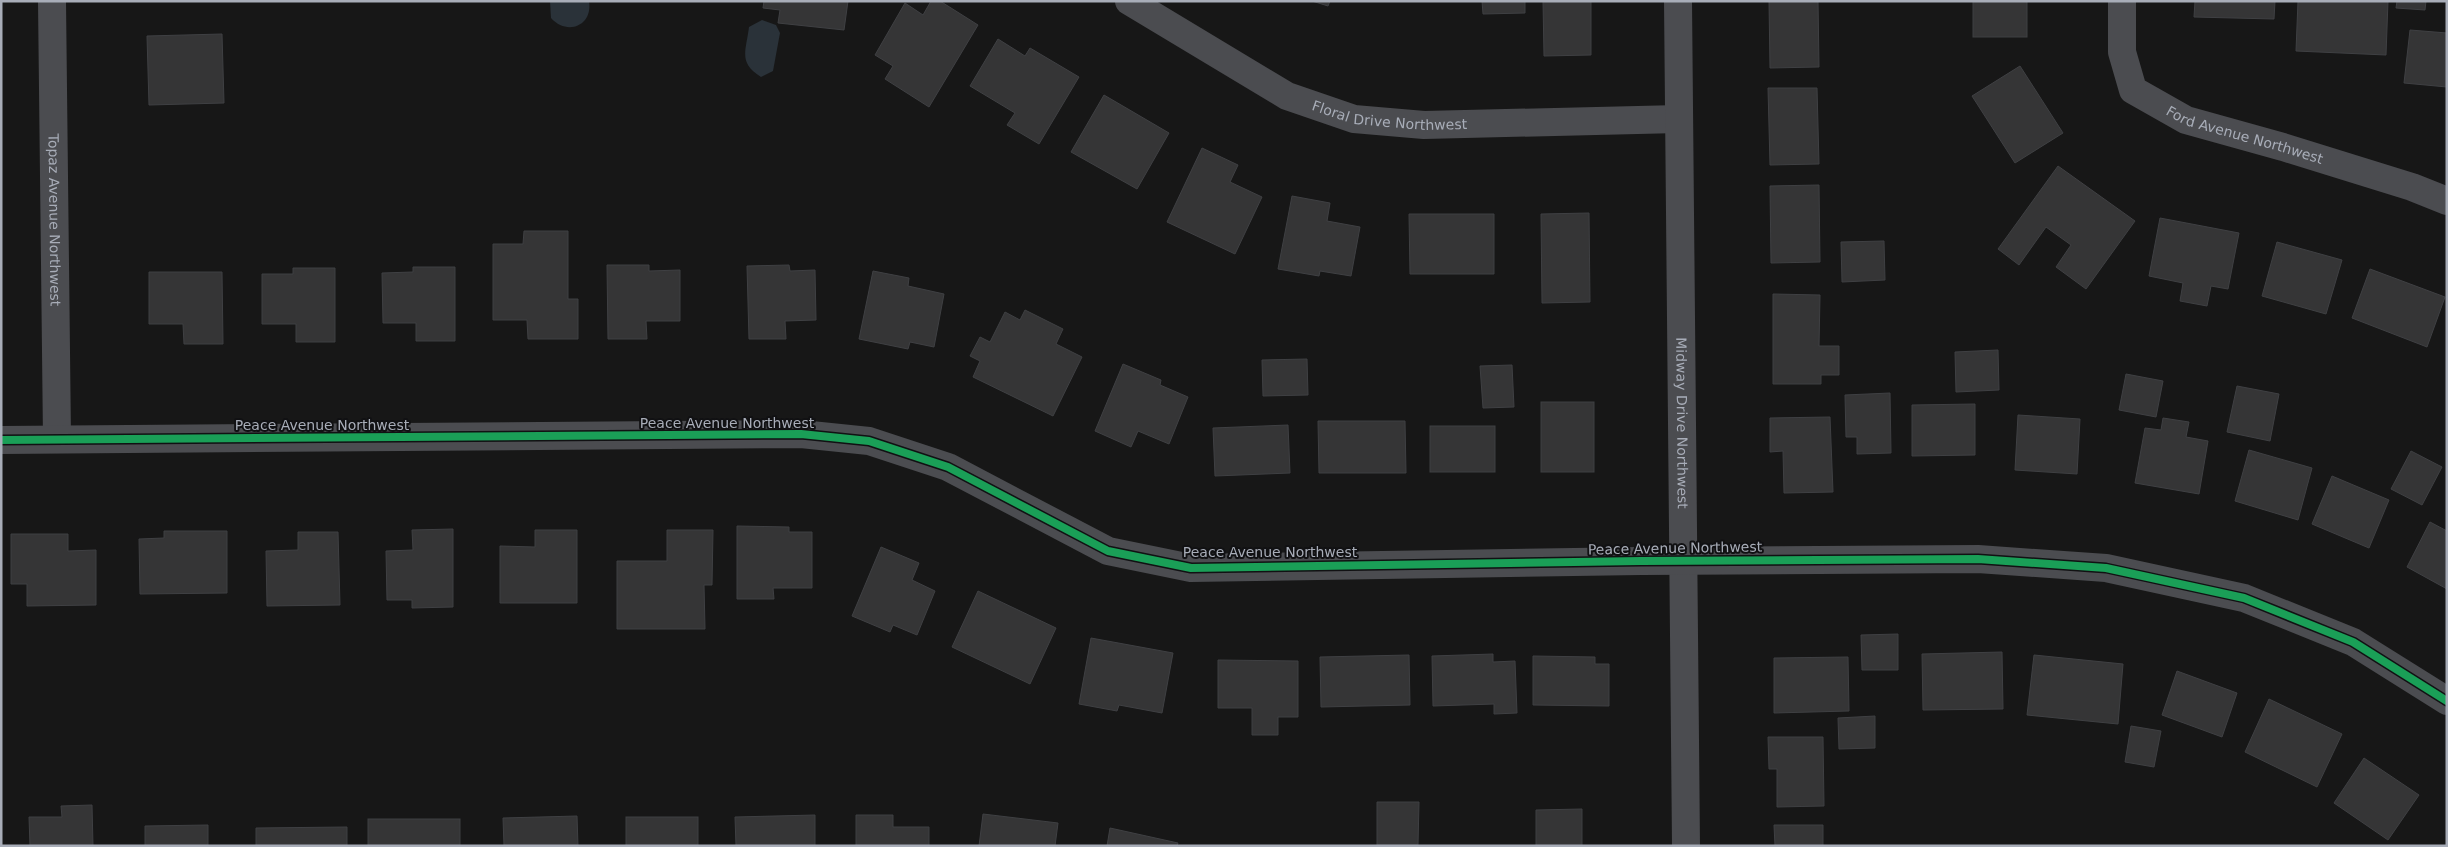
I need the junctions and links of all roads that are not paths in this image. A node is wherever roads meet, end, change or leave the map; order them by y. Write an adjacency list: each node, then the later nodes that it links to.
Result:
1 (52, 1): 7 (street, Topaz Avenue Northwest)
2 (1678, 1): 5 (street, Midway Drive Northwest)
3 (2122, 1): 6 (street, Ford Avenue Northwest)
4 (1144, 5): 5 (street, Floral Drive Northwest)
5 (1679, 119): 9 (street, Midway Drive Northwest)
6 (2447, 201)
7 (57, 439): 8 (street, Peace Avenue Northwest); 9 (street, Peace Avenue Northwest)
8 (1, 440)
9 (1684, 560): 10 (street, Peace Avenue Northwest); 11 (street, Midway Drive Northwest)
10 (2447, 701)
11 (1686, 846)

